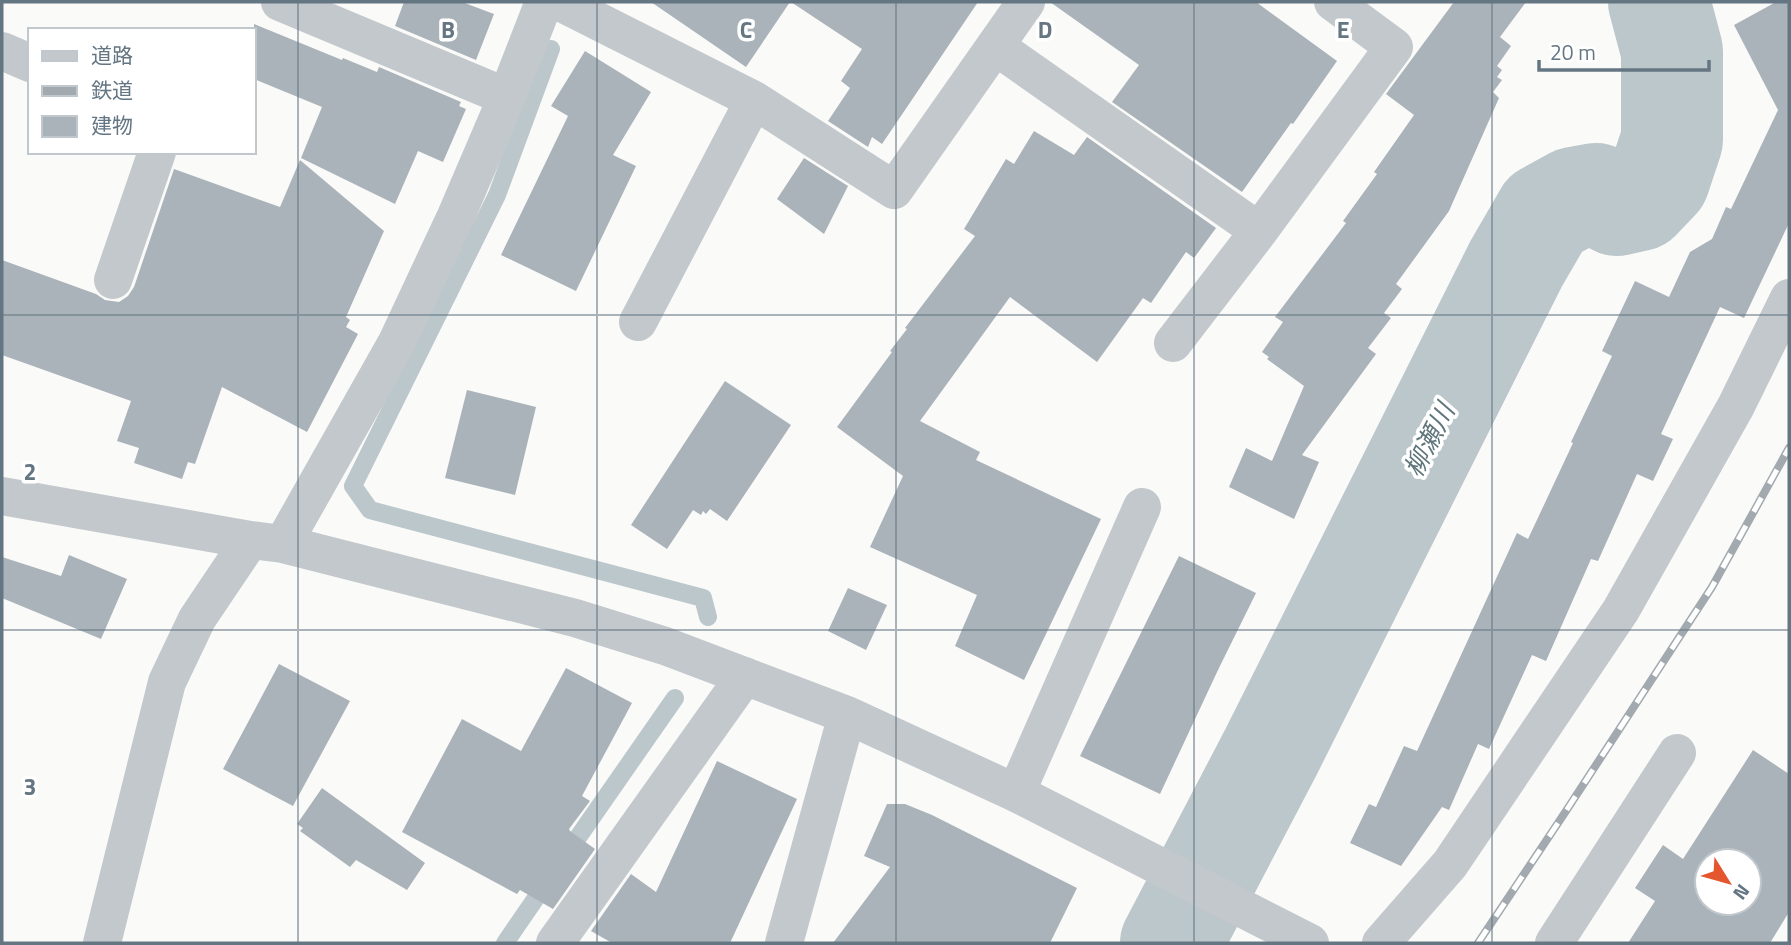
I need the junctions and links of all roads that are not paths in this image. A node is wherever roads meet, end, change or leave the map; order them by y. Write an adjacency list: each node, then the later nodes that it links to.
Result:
1 (280, 2): 9 (street)
2 (544, 2): 9 (street)
3 (561, 2): 10 (street)
4 (1026, 2): 6 (street)
5 (1333, 2): 12 (street)
6 (995, 46): 10 (street); 12 (street)
7 (2, 51): 8 (street)
8 (28, 61)
9 (507, 97): 19 (street)
10 (754, 100): 15 (street)
11 (156, 154): 13 (street)
12 (1259, 231): 16 (street)
13 (113, 280)
14 (1789, 298): 28 (street)
15 (638, 322)
16 (1173, 343)
17 (2, 496): 19 (street)
18 (1142, 507): 23 (street)
19 (267, 542): 20 (street); 25 (street)
20 (745, 676): 21 (street); 26 (street)
21 (847, 715): 23 (street); 27 (street)
22 (1677, 753): 29 (street)
23 (1016, 793): 24 (street)
24 (1297, 936)
25 (102, 943)
26 (555, 943)
27 (784, 943)
28 (1381, 943)
29 (1554, 943)

